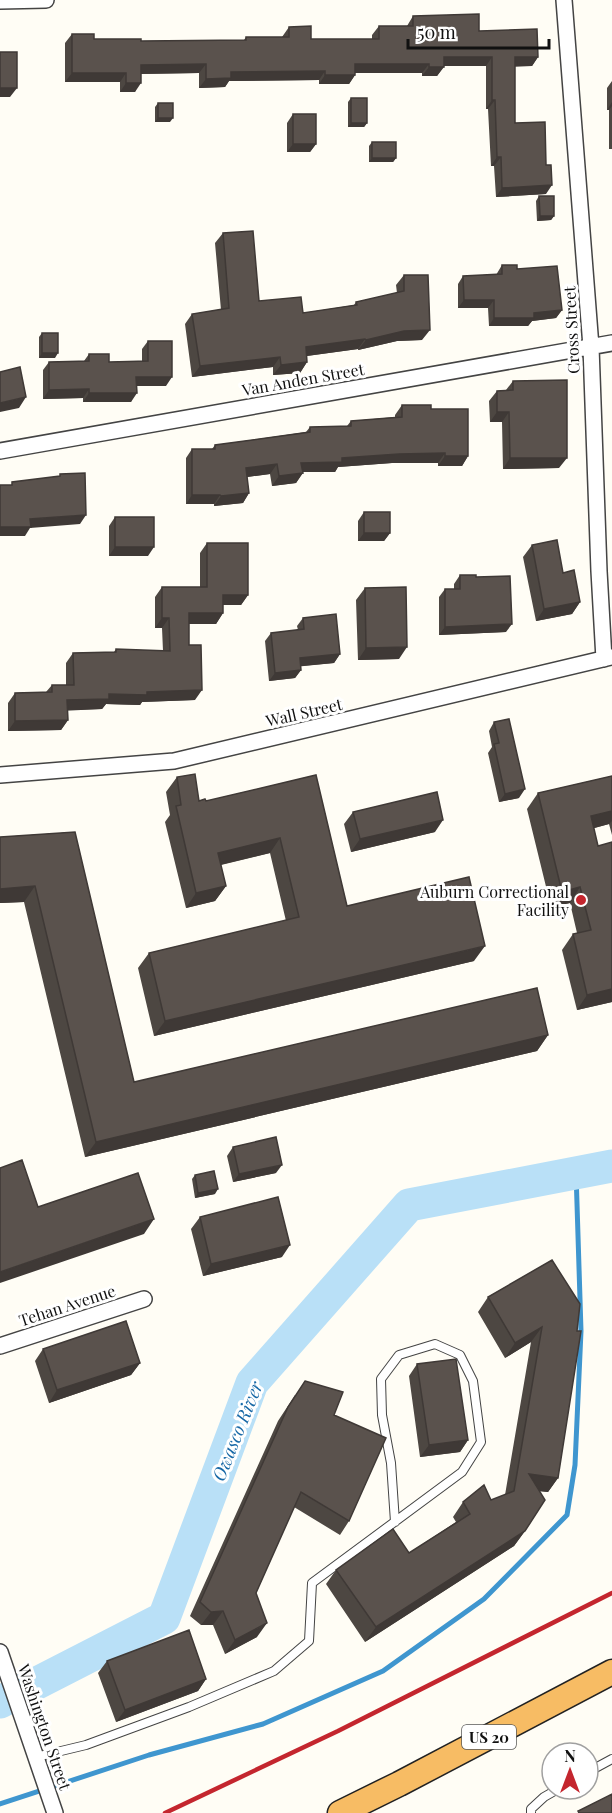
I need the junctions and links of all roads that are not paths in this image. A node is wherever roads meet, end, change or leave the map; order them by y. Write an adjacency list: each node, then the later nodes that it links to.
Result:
1 (46, 0): 3 (street)
2 (564, 0): 5 (street, Cross Street)
3 (0, 1)
4 (612, 343): 5 (street, Van Anden Street)
5 (591, 347): 6 (street, Van Anden Street); 7 (street, Cross Street)
6 (0, 451)
7 (608, 658): 8 (street, Wall Street)
8 (0, 775)
9 (144, 1299): 10 (street, Tehan Avenue)
10 (0, 1346)
11 (395, 1522): 11 (lane); 14 (lane)
12 (0, 1652): 14 (street, Washington Street)
13 (612, 1672): 15 (highway, US 20)
14 (36, 1757): 17 (street, Washington Street)
15 (399, 1784): 18 (highway, US 20); 19 (highway)
16 (540, 1801): 20 (lane)
17 (54, 1808)
18 (340, 1813)
19 (372, 1813)
20 (531, 1813)

